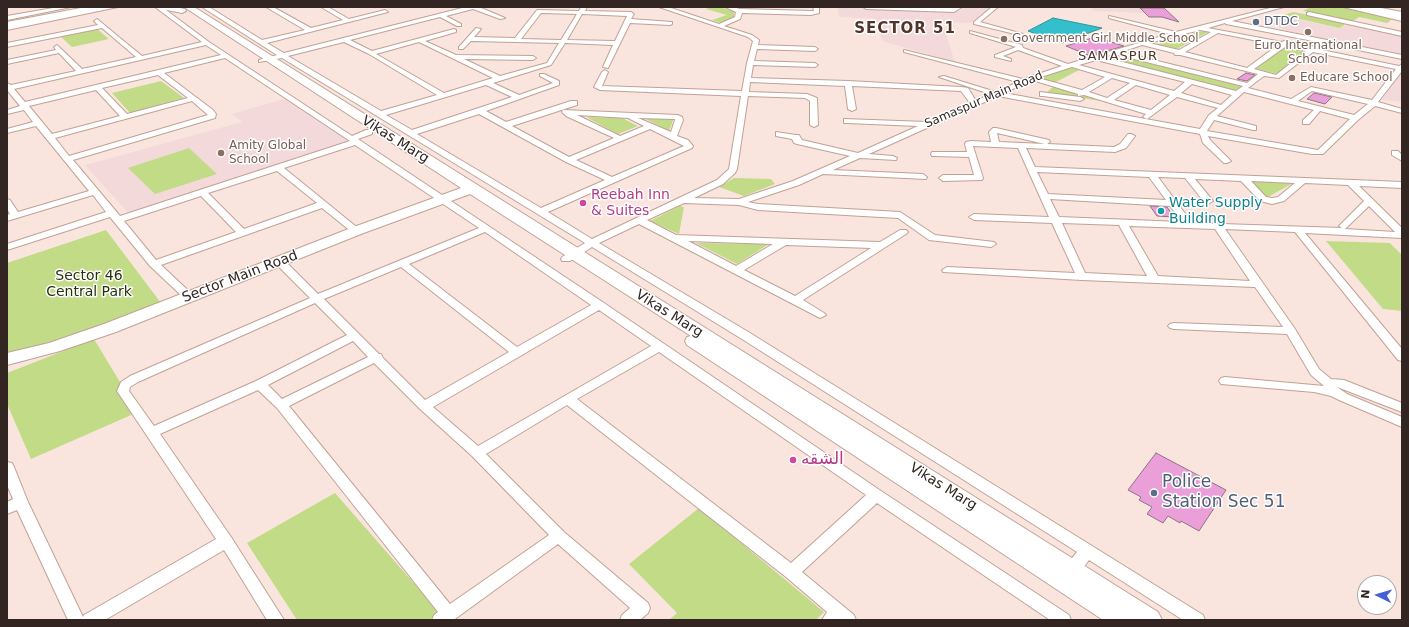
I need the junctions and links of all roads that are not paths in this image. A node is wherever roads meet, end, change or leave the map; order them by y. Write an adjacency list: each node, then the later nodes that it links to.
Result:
1 (68, 7): 30 (street)
2 (99, 7): 36 (main road)
3 (115, 7): 22 (street)
4 (158, 7): 61 (street)
5 (165, 7): 19 (main road, Vikas Marg)
6 (269, 7): 43 (street)
7 (324, 7): 32 (street)
8 (474, 7): 27 (street); 31 (street)
9 (662, 7): 39 (street)
10 (728, 7): 24 (street)
11 (816, 7): 21 (street)
12 (866, 7): 20 (street)
13 (959, 7): 20 (street)
14 (995, 7): 49 (street)
15 (1281, 7): 34 (street, Samaspur Main Road)
16 (1346, 7): 28 (street)
17 (1364, 7): 28 (main road)
18 (1375, 7): 28 (main road)
19 (189, 8): 58 (street); 78 (main road, Vikas Marg)
20 (908, 8)
21 (764, 9): 24 (street)
22 (87, 10): 36 (main road); 38 (street); 40 (street)
23 (582, 10): 33 (street); 56 (street); 59 (street)
24 (739, 11): 39 (street)
25 (385, 12): 32 (street)
26 (1309, 14): 44 (street)
27 (440, 15): 37 (street); 53 (street)
28 (1401, 16): 44 (street)
29 (1111, 17): 50 (street)
30 (7, 18)
31 (502, 18)
32 (348, 21): 43 (street)
33 (628, 21): 35 (street); 62 (street)
34 (1222, 21): 41 (street, Samaspur Main Road); 51 (street)
35 (670, 23)
36 (7, 24)
37 (459, 25)
38 (103, 26): 52 (street); 77 (street)
39 (718, 26): 66 (street)
40 (7, 28)
41 (1201, 28): 46 (street); 50 (street, Samaspur Main Road)
42 (478, 29): 54 (street)
43 (310, 30): 58 (street)
44 (1384, 30): 48 (street)
45 (454, 31): 55 (street)
46 (1217, 31): 65 (street); 81 (street)
47 (972, 32): 68 (street)
48 (1402, 34)
49 (1021, 35)
50 (1178, 35): 63 (street, Samaspur Main Road)
51 (1293, 36): 60 (street); 65 (street)
52 (48, 37): 64 (street); 70 (street)
53 (343, 39): 73 (street); 78 (street)
54 (469, 39): 56 (street); 67 (street)
55 (419, 40): 73 (street); 75 (street)
56 (517, 40): 59 (street)
57 (814, 40): 86 (street)
58 (262, 42): 78 (street)
59 (562, 42): 62 (street); 97 (street)
60 (1322, 42): 69 (street); 76 (street)
61 (207, 43): 74 (street); 77 (street)
62 (618, 43): 109 (street)
63 (1142, 43): 72 (street, Samaspur Main Road); 81 (street)
64 (7, 45)
65 (1285, 45): 69 (street); 89 (street)
66 (754, 47): 84 (street); 86 (street)
67 (461, 48)
68 (1020, 48): 82 (street); 87 (street)
69 (1312, 50): 88 (street); 92 (street)
70 (60, 51): 83 (street); 90 (street)
71 (906, 51): 100 (street)
72 (1114, 52): 80 (street, Samaspur Main Road); 81 (street)
73 (371, 53): 114 (street)
74 (226, 56): 91 (street); 159 (street)
75 (455, 57): 79 (street); 97 (street)
76 (1402, 57)
77 (141, 58): 90 (street)
78 (270, 58): 134 (street); 151 (main road, Vikas Marg); 184 (main road, Vikas Marg)
79 (533, 58)
80 (1098, 58): 87 (street, Samaspur Main Road); 102 (street)
81 (1171, 58): 85 (street); 94 (street)
82 (1009, 60)
83 (7, 62)
84 (750, 63): 86 (street); 99 (street)
85 (1223, 63): 89 (street); 94 (street)
86 (816, 65): 99 (street); 103 (street)
87 (1069, 65): 95 (street); 98 (street, Samaspur Main Road)
88 (1401, 67): 121 (street)
89 (1248, 70): 92 (street)
90 (81, 72): 106 (street)
91 (160, 72): 107 (street); 116 (street)
92 (1264, 74): 108 (street)
93 (542, 75): 115 (street)
94 (1207, 75): 108 (street)
95 (1111, 76): 104 (street); 112 (street)
96 (942, 77): 110 (street)
97 (498, 78): 101 (street)
98 (1031, 78): 100 (street, Samaspur Main Road); 105 (street)
99 (748, 80): 109 (street)
100 (1023, 81): 110 (street, Samaspur Main Road)
101 (485, 82): 114 (street); 115 (street)
102 (1190, 82): 108 (street); 113 (street)
103 (848, 83): 122 (street); 128 (street)
104 (1135, 83): 113 (street); 117 (street)
105 (1053, 85): 111 (street); 112 (street)
106 (8, 86): 124 (street)
107 (98, 88): 124 (street); 137 (street)
108 (1243, 89): 119 (street); 125 (street)
109 (746, 94): 147 (street); 189 (street)
110 (997, 94): 118 (street); 122 (street, Samaspur Main Road)
111 (1043, 94): 118 (street); 123 (street)
112 (1081, 94): 117 (street)
113 (1175, 94): 125 (street); 133 (street)
114 (442, 96): 134 (street)
115 (519, 98): 129 (street)
116 (192, 99): 137 (street); 167 (street)
117 (1107, 101): 123 (street)
118 (1034, 102): 136 (street)
119 (1293, 102): 121 (street); 126 (street)
120 (574, 103): 127 (street)
121 (1374, 103): 130 (street); 139 (street)
122 (974, 104): 144 (street, Samaspur Main Road)
123 (1121, 105): 133 (street)
124 (24, 106): 131 (street); 143 (street)
125 (1222, 107): 138 (street)
126 (1319, 108): 139 (street); 142 (street)
127 (558, 109): 132 (street); 146 (street)
128 (852, 109)
129 (480, 111): 146 (street); 153 (street)
130 (1402, 111)
131 (7, 112)
132 (566, 112): 135 (street); 158 (street)
133 (1152, 113): 140 (street)
134 (380, 114): 153 (street)
135 (625, 115): 148 (street); 157 (street)
136 (1106, 115): 140 (street); 145 (street)
137 (125, 117): 156 (street)
138 (1212, 117): 149 (street); 152 (street)
139 (1356, 118): 152 (street)
140 (1142, 121): 152 (street)
141 (847, 122): 144 (street)
142 (1306, 122)
143 (38, 123): 150 (street); 156 (street)
144 (929, 124): 165 (street, Samaspur Main Road)
145 (1098, 124)
146 (506, 125): 170 (street)
147 (814, 125)
148 (650, 126): 157 (street); 158 (street)
149 (1253, 128)
150 (7, 131)
151 (369, 132): 159 (street); 184 (main road, Vikas Marg)
152 (1203, 132): 171 (street)
153 (411, 133): 196 (street)
154 (778, 134): 165 (street)
155 (1131, 136): 162 (street)
156 (50, 137): 167 (street)
157 (673, 137): 180 (street)
158 (621, 139): 170 (street)
159 (353, 140): 172 (street); 188 (street)
160 (995, 144): 161 (street); 162 (street); 166 (street)
161 (1021, 146): 162 (street); 173 (street)
162 (1069, 148)
163 (1395, 153): 169 (street)
164 (935, 154): 166 (street)
165 (857, 155): 168 (street); 174 (street, Samaspur Main Road)
166 (973, 155): 178 (street)
167 (67, 158): 185 (street)
168 (893, 158)
169 (1402, 159)
170 (569, 160): 180 (street)
171 (1227, 161)
172 (278, 168): 186 (street); 195 (street)
173 (1031, 169): 175 (street); 187 (street)
174 (820, 172): 177 (street); 192 (street, Samaspur Main Road)
175 (1151, 174): 176 (street); 194 (street)
176 (1188, 176): 179 (street); 193 (street)
177 (923, 177)
178 (943, 178)
179 (1243, 178): 181 (street); 181 (street)
180 (611, 180): 196 (street)
181 (1304, 180): 182 (street)
182 (1350, 182): 183 (street); 190 (street)
183 (1402, 185)
184 (467, 190): 188 (main road, Sector Main Road); 218 (main road, Vikas Marg)
185 (94, 192): 197 (street); 198 (street)
186 (203, 192): 197 (street); 210 (street)
187 (1044, 196): 194 (street); 201 (street)
188 (443, 200): 206 (street); 208 (main road, Sector Main Road)
189 (682, 200): 192 (street); 200 (street)
190 (1369, 201): 205 (street); 211 (street)
191 (7, 202): 198 (street)
192 (740, 202): 215 (street)
193 (1208, 202)
194 (1172, 203): 203 (street)
195 (324, 204): 208 (street); 210 (street)
196 (540, 212): 214 (street)
197 (115, 216): 217 (street); 221 (street)
198 (11, 217)
199 (974, 217): 201 (street)
200 (639, 220): 212 (street); 214 (street)
201 (1056, 221): 202 (street); 224 (street)
202 (1123, 224): 203 (street); 225 (street)
203 (1189, 225): 204 (street)
204 (1218, 226): 207 (street); 226 (street)
205 (1344, 226)
206 (486, 228): 220 (street); 230 (street)
207 (1298, 230): 211 (street); 238 (street)
208 (356, 231): 219 (main road, Sector Main Road)
209 (903, 232): 216 (street)
210 (242, 233): 221 (street)
211 (1402, 234)
212 (675, 238): 213 (street); 222 (street)
213 (786, 240): 216 (street); 222 (street)
214 (593, 243): 218 (street); 256 (street)
215 (991, 244)
216 (882, 245): 229 (street)
217 (7, 247)
218 (571, 257): 258 (main road, Vikas Marg)
219 (280, 262): 227 (main road, Sector Main Road); 228 (street)
220 (402, 263): 228 (street); 236 (street)
221 (154, 264): 227 (street)
222 (736, 270): 229 (street)
223 (947, 270): 224 (street)
224 (1082, 277): 225 (street)
225 (1156, 280): 226 (street)
226 (1258, 284): 233 (street)
227 (188, 297): 239 (main road, Sector Main Road)
228 (318, 298): 234 (street); 248 (street)
229 (795, 300): 231 (street)
230 (600, 305): 235 (street); 236 (street)
231 (820, 315)
232 (1174, 326): 233 (street)
233 (1291, 331): 242 (street)
234 (354, 336): 237 (street); 241 (street)
235 (660, 346): 243 (street); 251 (street)
236 (517, 353): 245 (street)
237 (377, 357): 244 (street); 245 (street)
238 (1402, 357)
239 (7, 359)
240 (1225, 381): 242 (street)
241 (260, 384): 244 (street); 248 (street)
242 (1333, 388): 246 (street); 247 (street)
243 (568, 399): 249 (street); 257 (street)
244 (281, 405): 259 (street)
245 (424, 406): 249 (street)
246 (1402, 408)
247 (1402, 422)
248 (153, 432): 255 (street)
249 (477, 453): 254 (street)
250 (7, 467): 252 (street)
251 (876, 495): 257 (street); 265 (street)
252 (21, 502): 253 (street); 261 (street)
253 (7, 508)
254 (559, 536): 259 (street); 264 (street)
255 (226, 541): 262 (street); 263 (street)
256 (1087, 551): 258 (street); 268 (street)
257 (791, 572): 260 (street)
258 (1069, 576): 266 (main road, Vikas Marg); 267 (main road, Vikas Marg)
259 (445, 617)
260 (839, 617)
261 (76, 620)
262 (90, 620)
263 (276, 620)
264 (628, 620)
265 (1063, 620)
266 (1122, 620)
267 (1150, 620)
268 (1198, 620)

